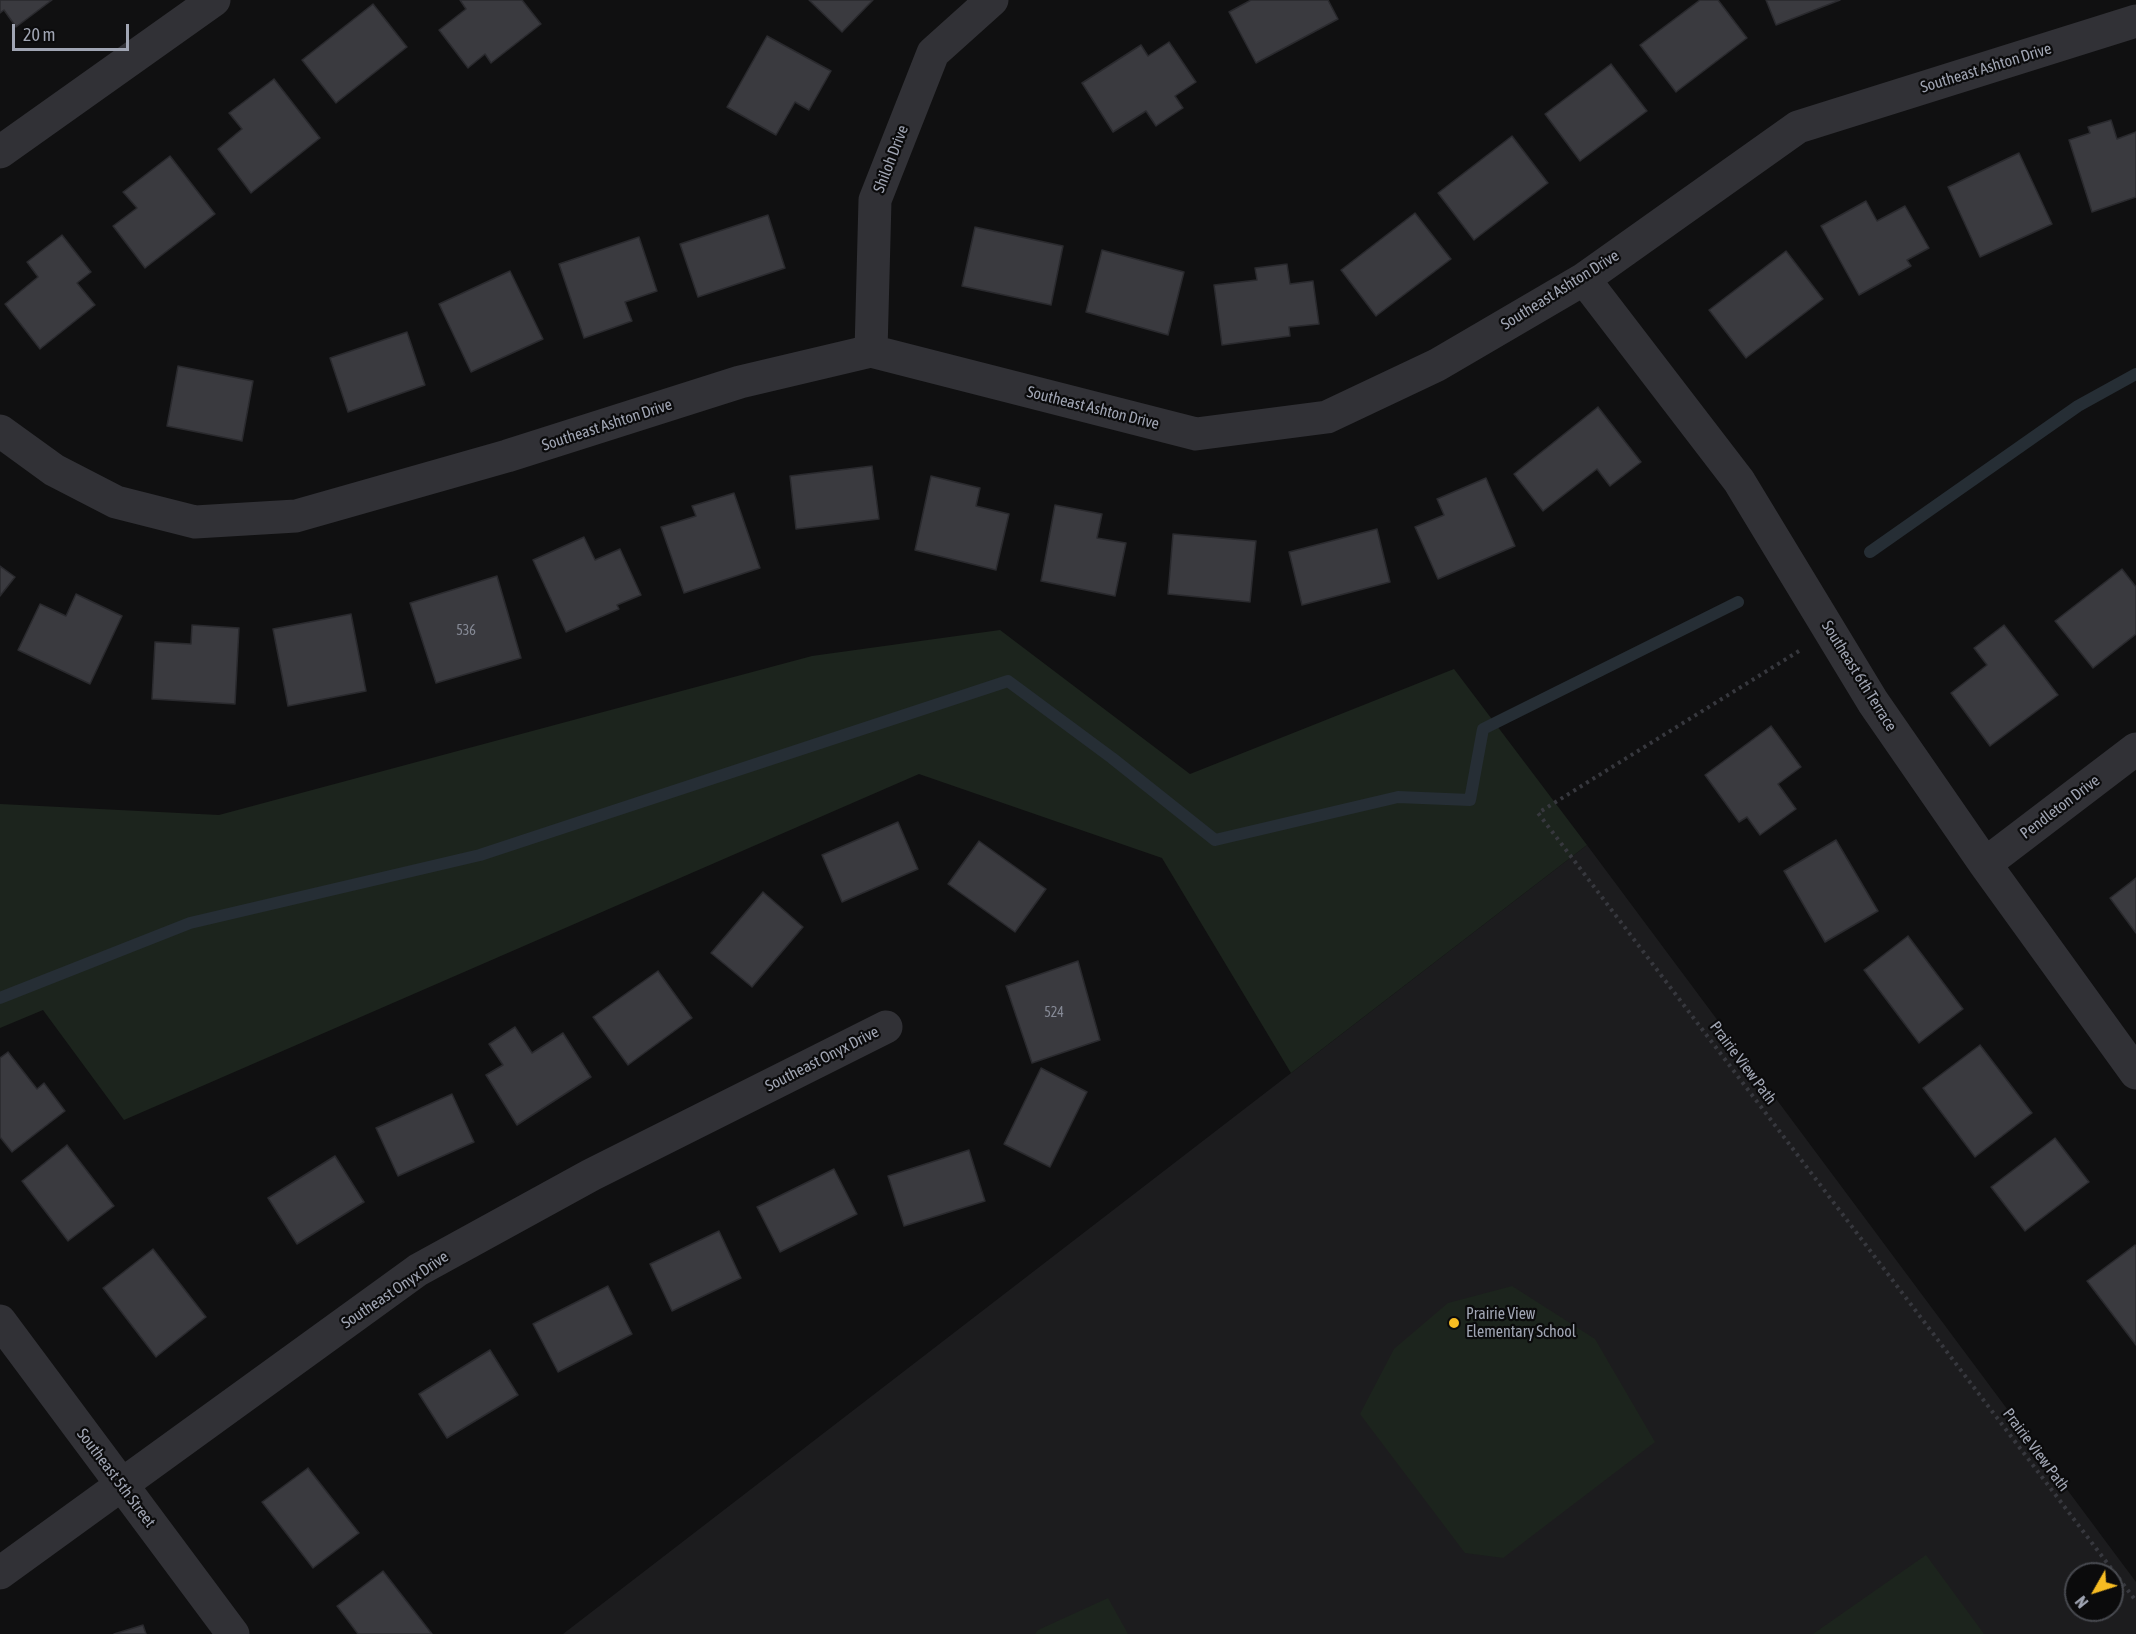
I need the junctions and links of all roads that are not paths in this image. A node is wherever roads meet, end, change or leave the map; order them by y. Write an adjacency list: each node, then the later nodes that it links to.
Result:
1 (214, 0): 4 (street)
2 (992, 0): 6 (street, Shiloh Drive)
3 (2136, 21): 5 (street, Southeast Ashton Drive)
4 (0, 152)
5 (1584, 279): 6 (street, Southeast Ashton Drive); 9 (street, Southeast 6th Terrace)
6 (871, 351): 7 (street, Southeast Ashton Drive)
7 (0, 431)
8 (2136, 749): 9 (street, Pendleton Drive)
9 (1985, 864): 11 (street, Southeast 6th Terrace)
10 (886, 1027): 13 (street, Southeast Onyx Drive)
11 (2136, 1073)
12 (0, 1321): 13 (street, Southeast 5th Street)
13 (122, 1485): 14 (street, Southeast Onyx Drive); 15 (street, Southeast 5th Street)
14 (0, 1573)
15 (233, 1634)

